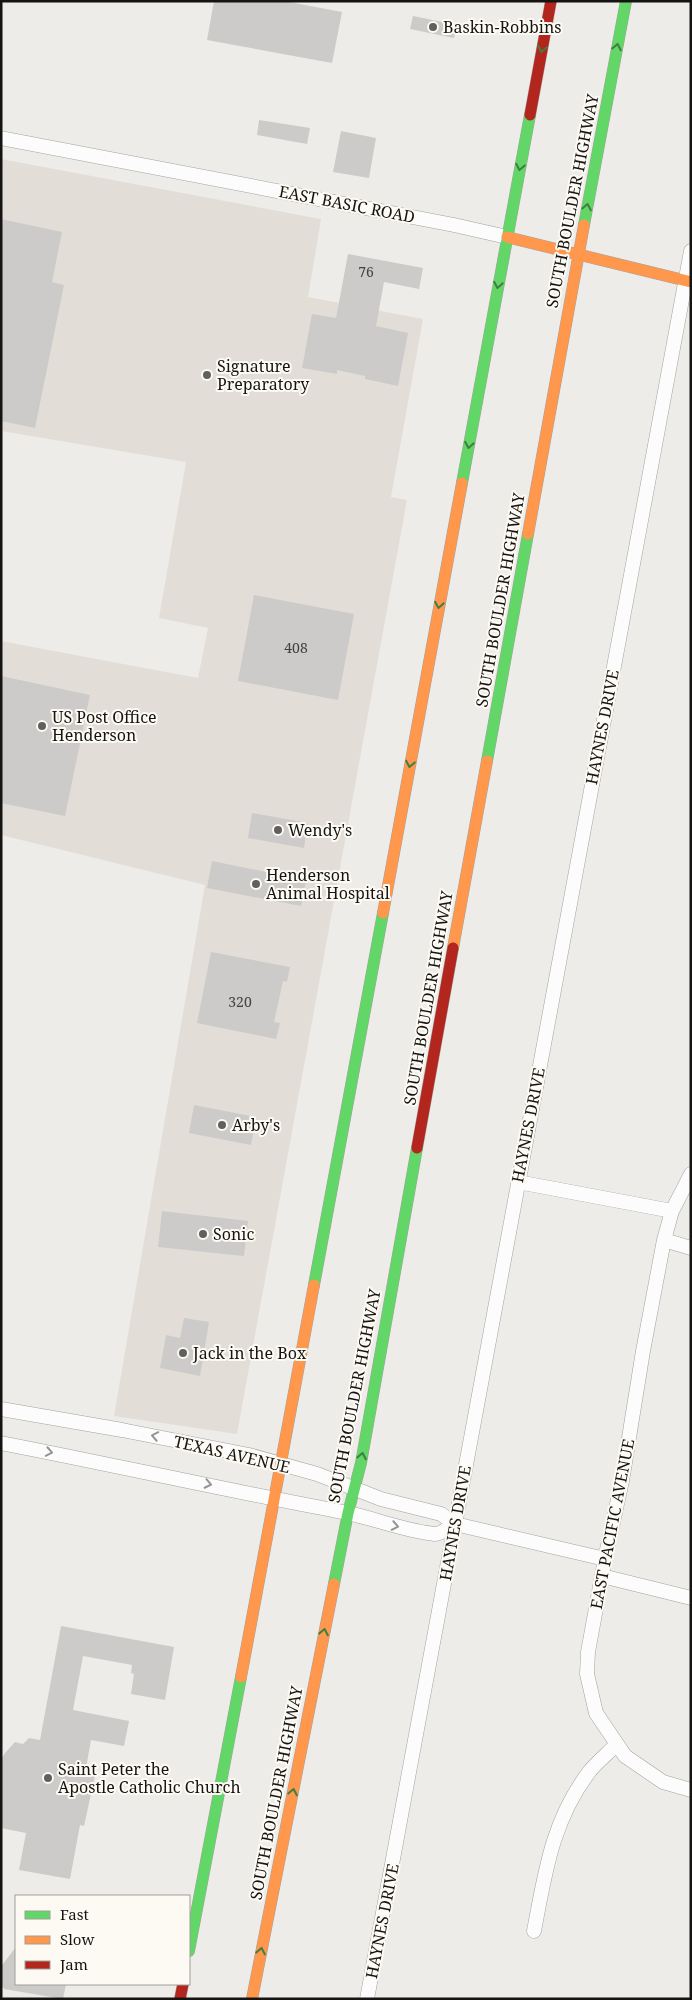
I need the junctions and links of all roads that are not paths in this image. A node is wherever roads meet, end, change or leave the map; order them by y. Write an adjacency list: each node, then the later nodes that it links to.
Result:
1 (552, 1): 4 (main road, one-way to 4)
2 (626, 1): 6 (main road, SOUTH BOULDER HIGHWAY, one-way to 2)
3 (1, 138): 4 (street, EAST BASIC ROAD)
4 (507, 237): 6 (main road, EAST BASIC ROAD); 15 (main road, one-way to 15)
5 (691, 251): 7 (street, HAYNES DRIVE)
6 (578, 254): 7 (main road, EAST BASIC ROAD); 16 (main road, SOUTH BOULDER HIGHWAY, one-way to 6)
7 (688, 281): 9 (street, HAYNES DRIVE)
8 (691, 1174): 10 (street, EAST PACIFIC AVENUE)
9 (518, 1182): 10 (street); 19 (street, HAYNES DRIVE)
10 (672, 1211): 11 (street, EAST PACIFIC AVENUE)
11 (664, 1240): 12 (street); 20 (street, EAST PACIFIC AVENUE)
12 (691, 1248)
13 (1, 1409): 15 (street, TEXAS AVENUE, one-way to 13)
14 (1, 1443): 17 (street, one-way to 17)
15 (280, 1464): 16 (street, TEXAS AVENUE); 17 (main road)
16 (354, 1488): 18 (main road, SOUTH BOULDER HIGHWAY); 19 (street, TEXAS AVENUE)
17 (274, 1500): 18 (street); 26 (main road)
18 (348, 1513): 19 (street, one-way to 19); 29 (main road, SOUTH BOULDER HIGHWAY, one-way to 18)
19 (455, 1524): 20 (street, TEXAS AVENUE); 30 (street, HAYNES DRIVE)
20 (605, 1560): 21 (street, EAST PACIFIC AVENUE)
21 (602, 1576): 22 (street); 23 (street, EAST PACIFIC AVENUE)
22 (691, 1598)
23 (616, 1746): 24 (street, EAST PACIFIC AVENUE); 25 (street)
24 (691, 1790)
25 (534, 1931)
26 (190, 1946)
27 (183, 1985): 28 (main road)
28 (180, 1999)
29 (252, 1999)
30 (367, 1999)

